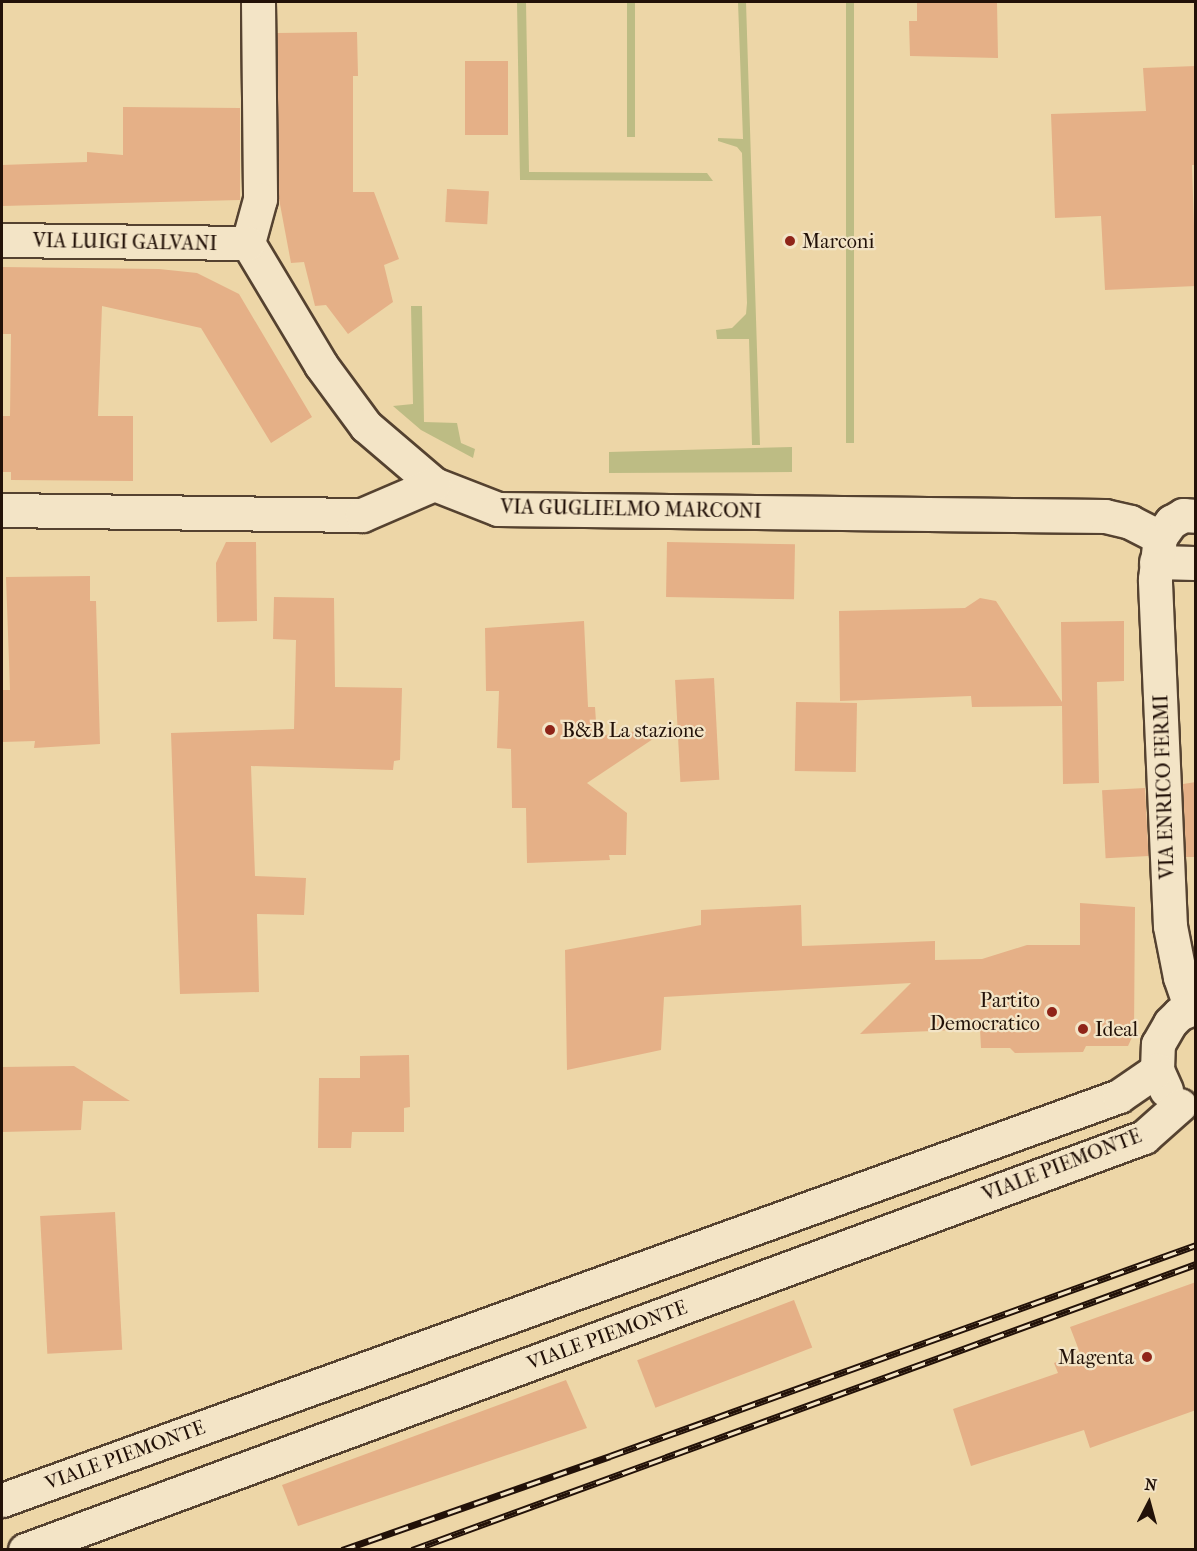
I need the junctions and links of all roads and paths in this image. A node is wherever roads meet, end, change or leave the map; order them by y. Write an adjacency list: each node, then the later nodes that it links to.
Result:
1 (258, 2): 3 (street)
2 (2, 240): 3 (street, VIA LUIGI GALVANI)
3 (248, 243): 4 (street, VIA GUGLIELMO MARCONI)
4 (434, 484): 5 (street); 7 (street, VIA GUGLIELMO MARCONI)
5 (2, 510)
6 (1196, 516): 7 (street)
7 (1158, 550): 8 (street, VIA GUGLIELMO MARCONI); 9 (street, VIA ENRICO FERMI)
8 (1196, 563)
9 (1193, 1008): 10 (street)
10 (1157, 1070): 11 (street); 12 (street, VIALE PIEMONTE)
11 (1188, 1108): 13 (street, VIALE PIEMONTE)
12 (2, 1500)
13 (25, 1550)

